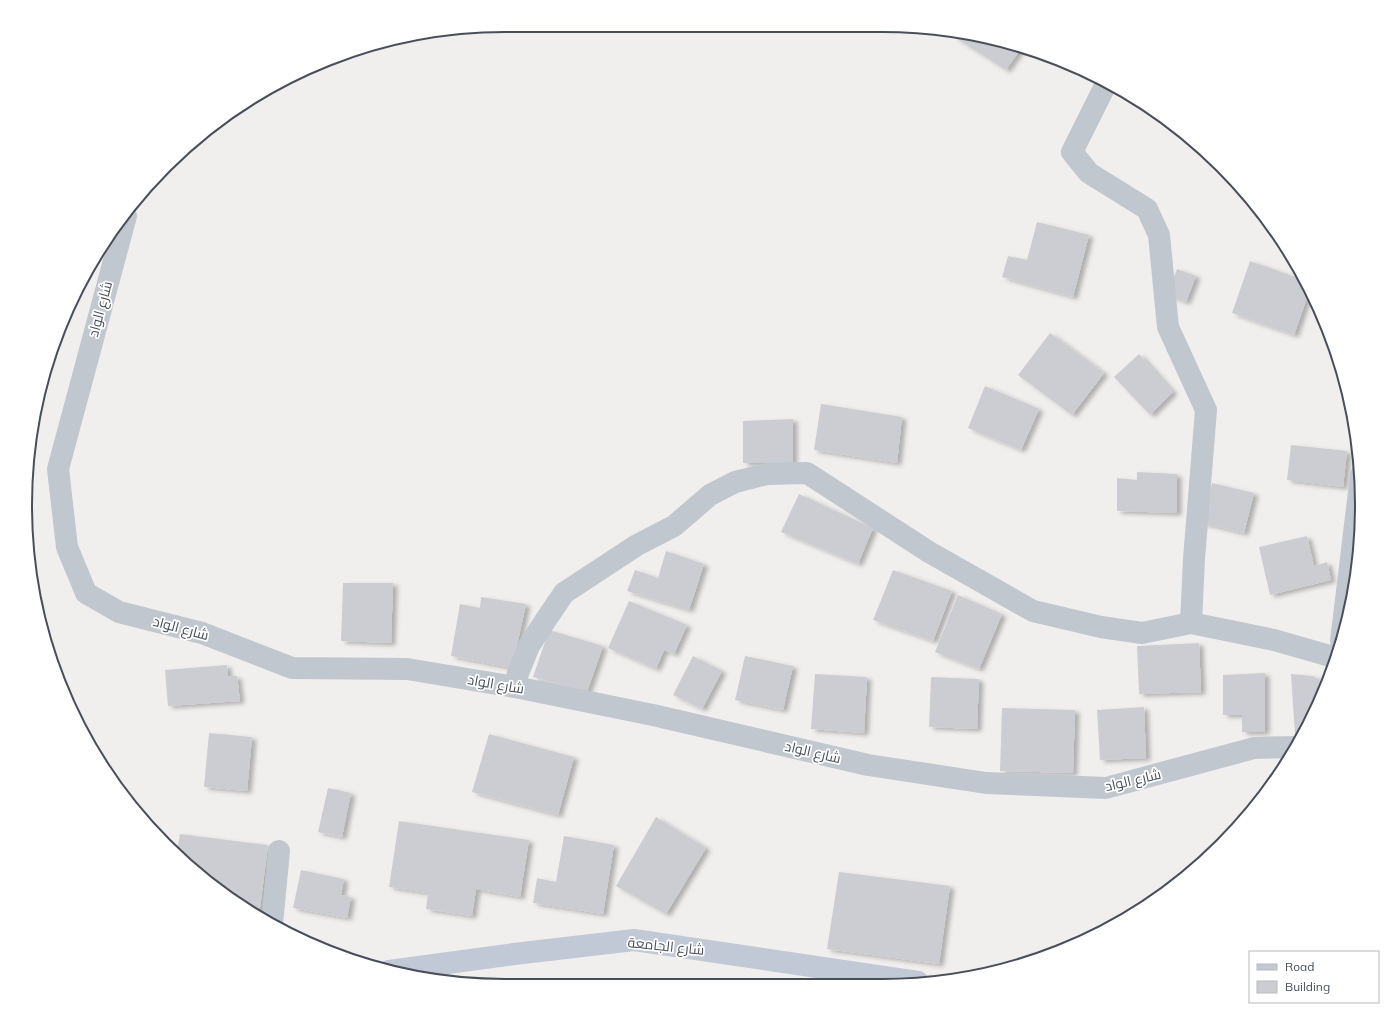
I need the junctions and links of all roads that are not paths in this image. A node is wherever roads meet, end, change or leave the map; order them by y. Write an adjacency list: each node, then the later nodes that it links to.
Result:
1 (1104, 88): 5 (street)
2 (123, 226): 7 (street, شارع الواد)
3 (1354, 531): 4 (street)
4 (1347, 594)
5 (1191, 623): 6 (street); 7 (street)
6 (1331, 656)
7 (515, 687): 8 (street, شارع الواد)
8 (1289, 747)
9 (279, 851): 10 (street)
10 (273, 918)
11 (407, 969): 12 (main road, شارع الجامعة)
12 (895, 979)

